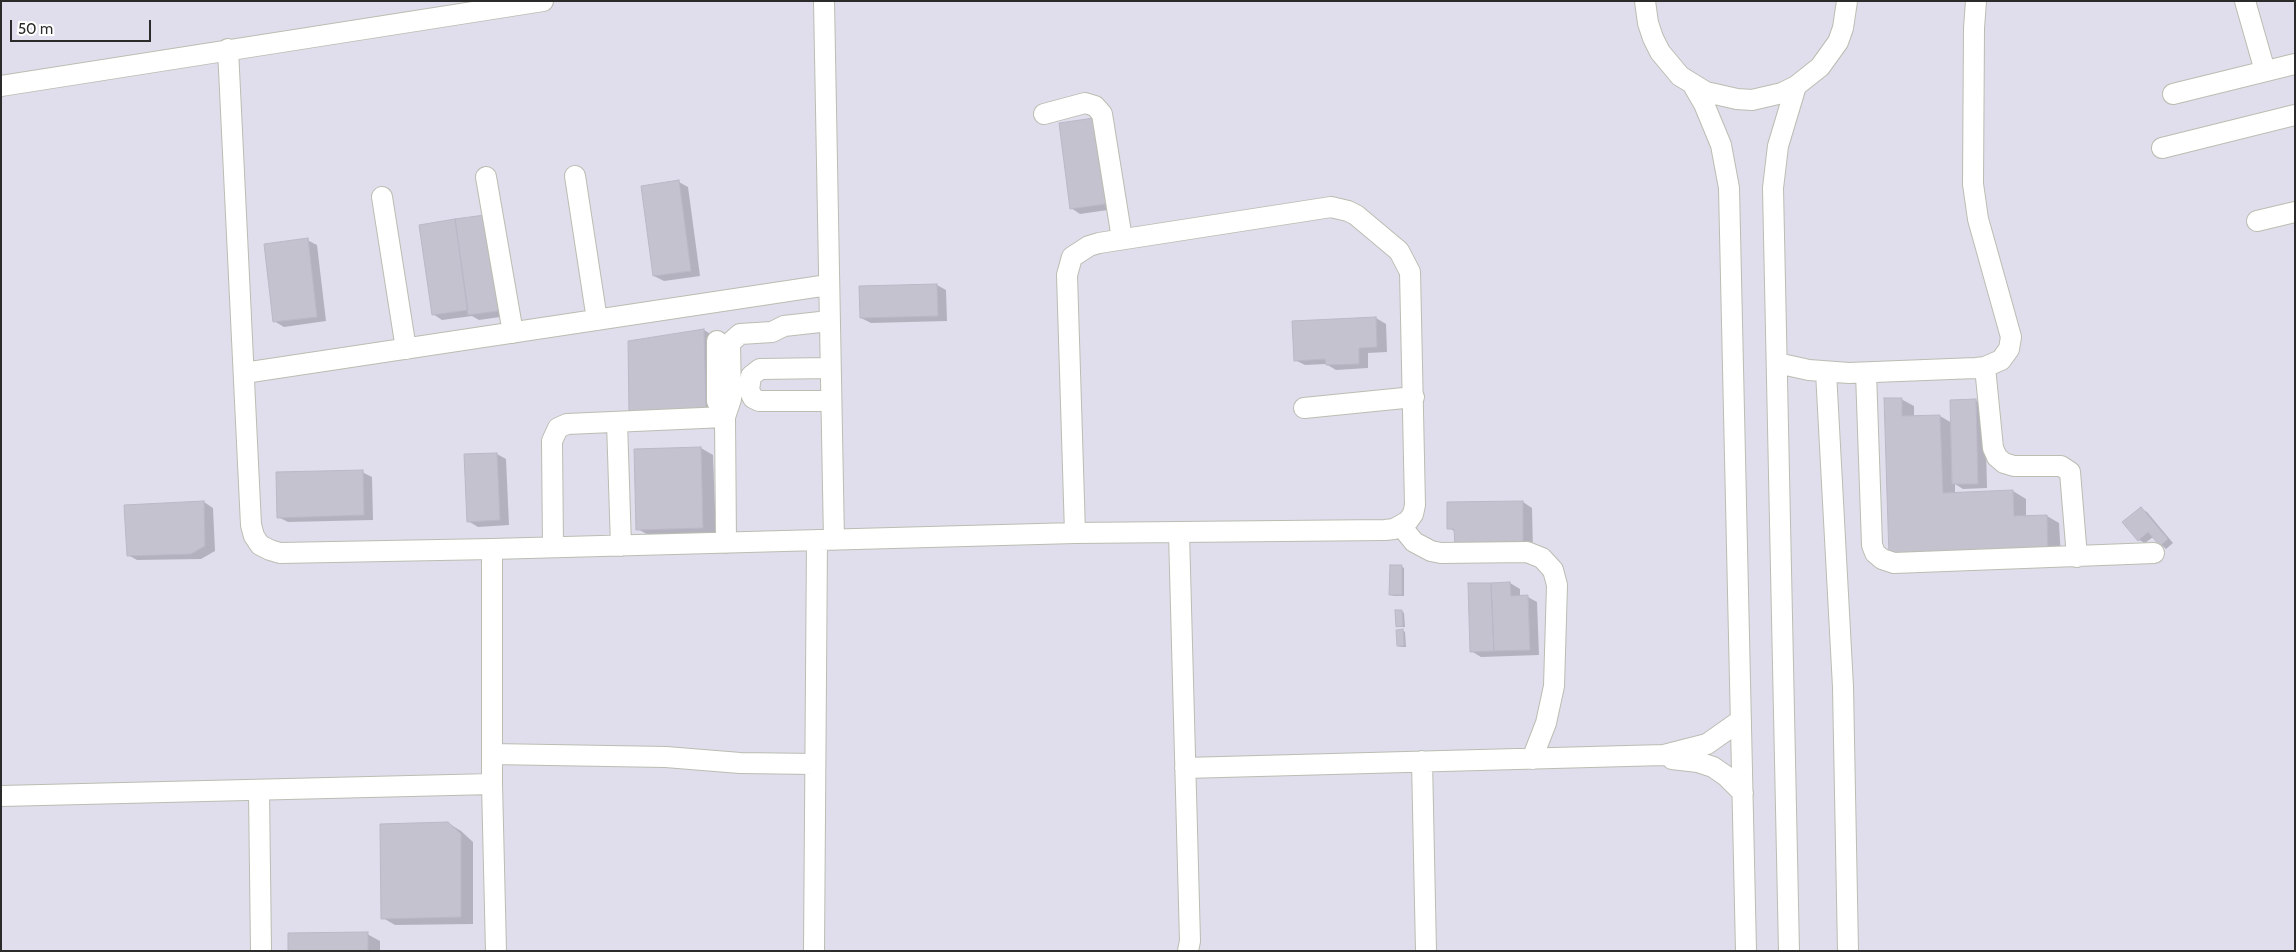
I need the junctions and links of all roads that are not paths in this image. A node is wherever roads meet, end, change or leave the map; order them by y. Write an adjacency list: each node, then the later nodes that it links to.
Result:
1 (543, 1): 7 (street)
2 (824, 1): 23 (street)
3 (1847, 1): 12 (street)
4 (1976, 1): 29 (street)
5 (2245, 1): 9 (street)
6 (1644, 4): 10 (street)
7 (228, 49): 11 (street); 33 (street)
8 (2295, 64): 9 (street)
9 (2266, 71): 13 (street)
10 (1693, 85): 12 (street); 49 (street)
11 (1, 86)
12 (1796, 86): 28 (street)
13 (2173, 94)
14 (1044, 114): 22 (street)
15 (2295, 115): 16 (street)
16 (2162, 148)
17 (575, 176): 24 (street)
18 (486, 177): 26 (street)
19 (382, 197): 27 (street)
20 (2295, 212): 21 (street)
21 (2257, 221)
22 (1122, 239): 34 (street); 40 (street)
23 (828, 285): 24 (street); 25 (street)
24 (597, 320): 26 (street)
25 (829, 321): 30 (street); 37 (street)
26 (513, 332): 27 (street)
27 (406, 349): 33 (street)
28 (1776, 363): 31 (street); 66 (street)
29 (1984, 367): 32 (street); 48 (street)
30 (830, 368): 35 (street); 35 (street)
31 (1826, 372): 32 (street); 67 (street)
32 (1866, 372): 48 (street)
33 (244, 373): 46 (street)
34 (1414, 397): 36 (street); 39 (street)
35 (830, 401): 42 (street)
36 (1304, 408)
37 (725, 417): 38 (street); 43 (street)
38 (617, 422): 44 (street); 45 (street)
39 (1401, 526): 41 (street); 52 (street)
40 (1075, 533): 41 (street); 42 (street)
41 (1179, 533): 55 (street)
42 (825, 540): 43 (street); 54 (street)
43 (726, 543): 44 (street)
44 (620, 546): 45 (street)
45 (554, 547): 46 (street)
46 (492, 549): 50 (street)
47 (2154, 553): 48 (street)
48 (2077, 557)
49 (1741, 720): 51 (street); 58 (street)
50 (492, 754): 54 (street); 56 (street)
51 (1664, 755): 52 (street); 58 (street)
52 (1532, 758): 53 (street)
53 (1422, 762): 55 (street); 64 (street)
54 (815, 764): 62 (street)
55 (1185, 768): 63 (street)
56 (492, 784): 57 (street); 61 (street)
57 (259, 792): 59 (street); 60 (street)
58 (1742, 793): 65 (street)
59 (1, 796)
60 (261, 951)
61 (496, 951)
62 (814, 951)
63 (1188, 951)
64 (1426, 951)
65 (1746, 951)
66 (1789, 951)
67 (1848, 951)

